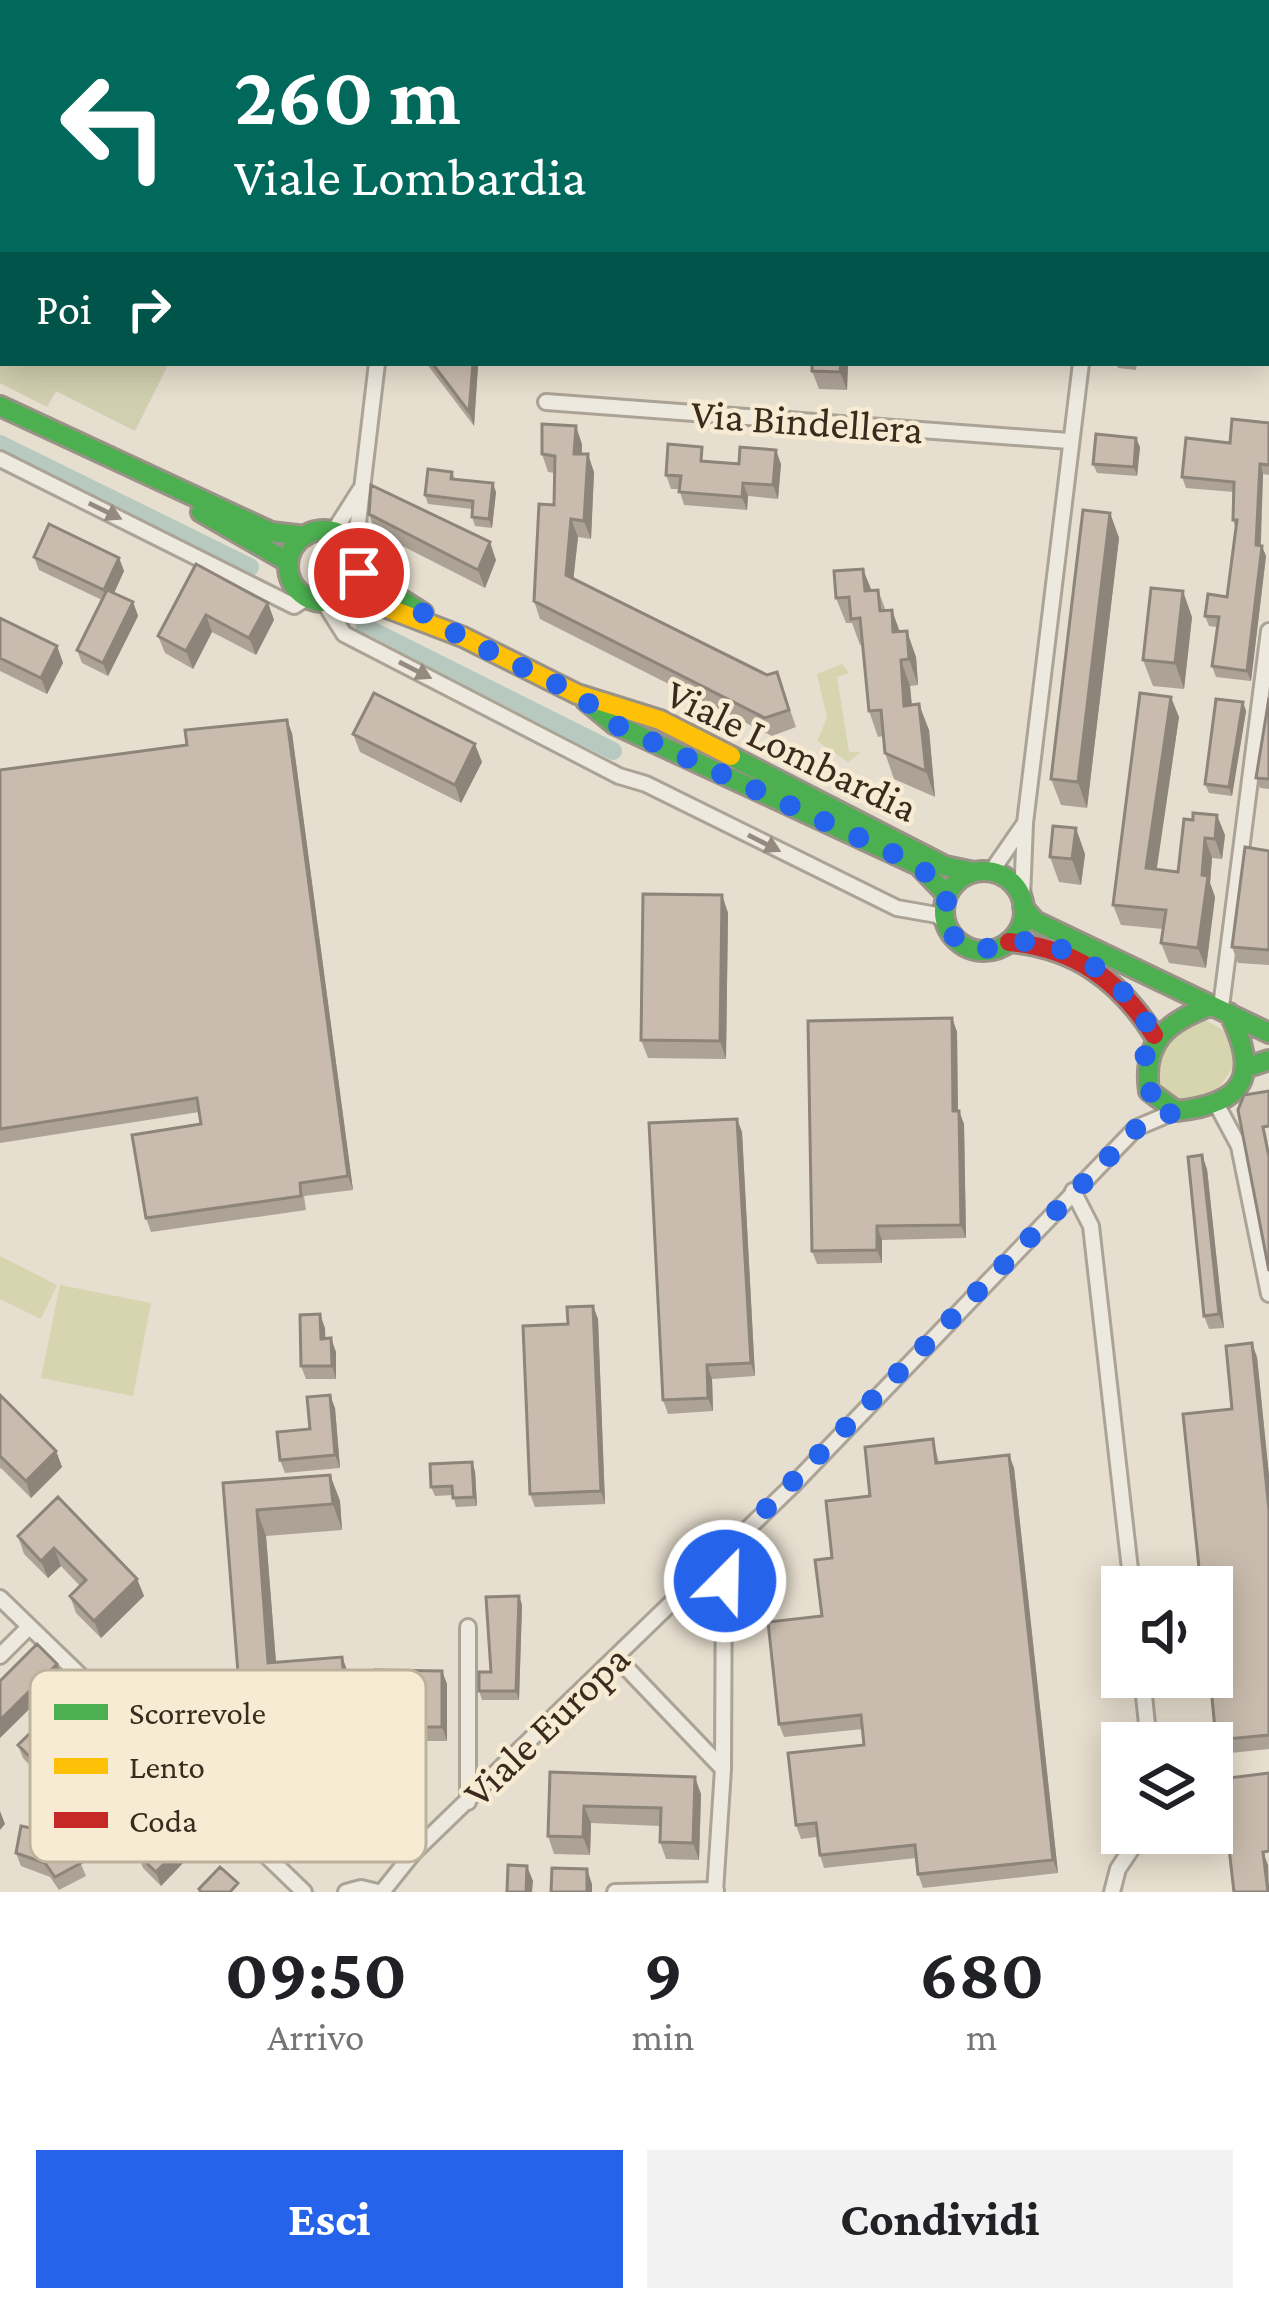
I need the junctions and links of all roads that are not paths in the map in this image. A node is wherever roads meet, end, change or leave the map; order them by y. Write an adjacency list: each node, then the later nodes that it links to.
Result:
1 (377, 366): 8 (street)
2 (1081, 366): 5 (street)
3 (546, 402): 5 (street, Via Bindellera)
4 (0, 406): 7 (main road)
5 (1069, 441): 19 (street)
6 (0, 459): 15 (street, one-way to 15)
7 (130, 470): 10 (main road); 12 (main road)
8 (362, 486): 9 (street); 11 (street)
9 (334, 532): 10 (main road); 11 (main road)
10 (305, 536): 12 (main road)
11 (355, 548): 13 (main road)
12 (288, 562): 15 (main road)
13 (359, 573): 14 (main road); 17 (main road, Viale Lombardia)
14 (348, 593): 15 (main road); 17 (main road, Viale Lombardia)
15 (316, 600): 23 (street, one-way to 23)
16 (1269, 631): 25 (street)
17 (463, 638): 18 (main road, Viale Lombardia)
18 (577, 694): 20 (main road, Viale Lombardia); 21 (main road, Viale Lombardia)
19 (1024, 824): 20 (street); 22 (street)
20 (982, 872): 21 (main road); 22 (main road)
21 (947, 895): 23 (main road)
22 (1022, 903): 24 (main road); 25 (main road)
23 (945, 922): 24 (main road)
24 (1009, 942): 27 (main road)
25 (1220, 1008): 26 (main road); 27 (main road); 29 (main road)
26 (1269, 1033)
27 (1154, 1035): 31 (main road)
28 (1269, 1060): 29 (main road)
29 (1245, 1068): 30 (main road)
30 (1218, 1107): 31 (main road); 33 (street)
31 (1176, 1111): 32 (street, Viale Europa)
32 (1073, 1191): 34 (street, Viale Europa); 35 (street)
33 (1269, 1294)
34 (724, 1552): 40 (street, Viale Europa); 42 (street)
35 (1130, 1566)
36 (0, 1598): 37 (street)
37 (28, 1627): 39 (street); 41 (street)
38 (468, 1627): 43 (street)
39 (0, 1656)
40 (616, 1657): 42 (street); 43 (street, Viale Europa)
41 (73, 1670)
42 (724, 1769): 48 (street)
43 (468, 1802): 44 (street, Viale Europa)
44 (426, 1845)
45 (1128, 1854): 53 (street)
46 (273, 1862): 49 (street)
47 (409, 1862): 51 (street, Viale Europa)
48 (716, 1891): 52 (street)
49 (304, 1892)
50 (345, 1892): 51 (street)
51 (380, 1892)
52 (615, 1892)
53 (1112, 1892)

